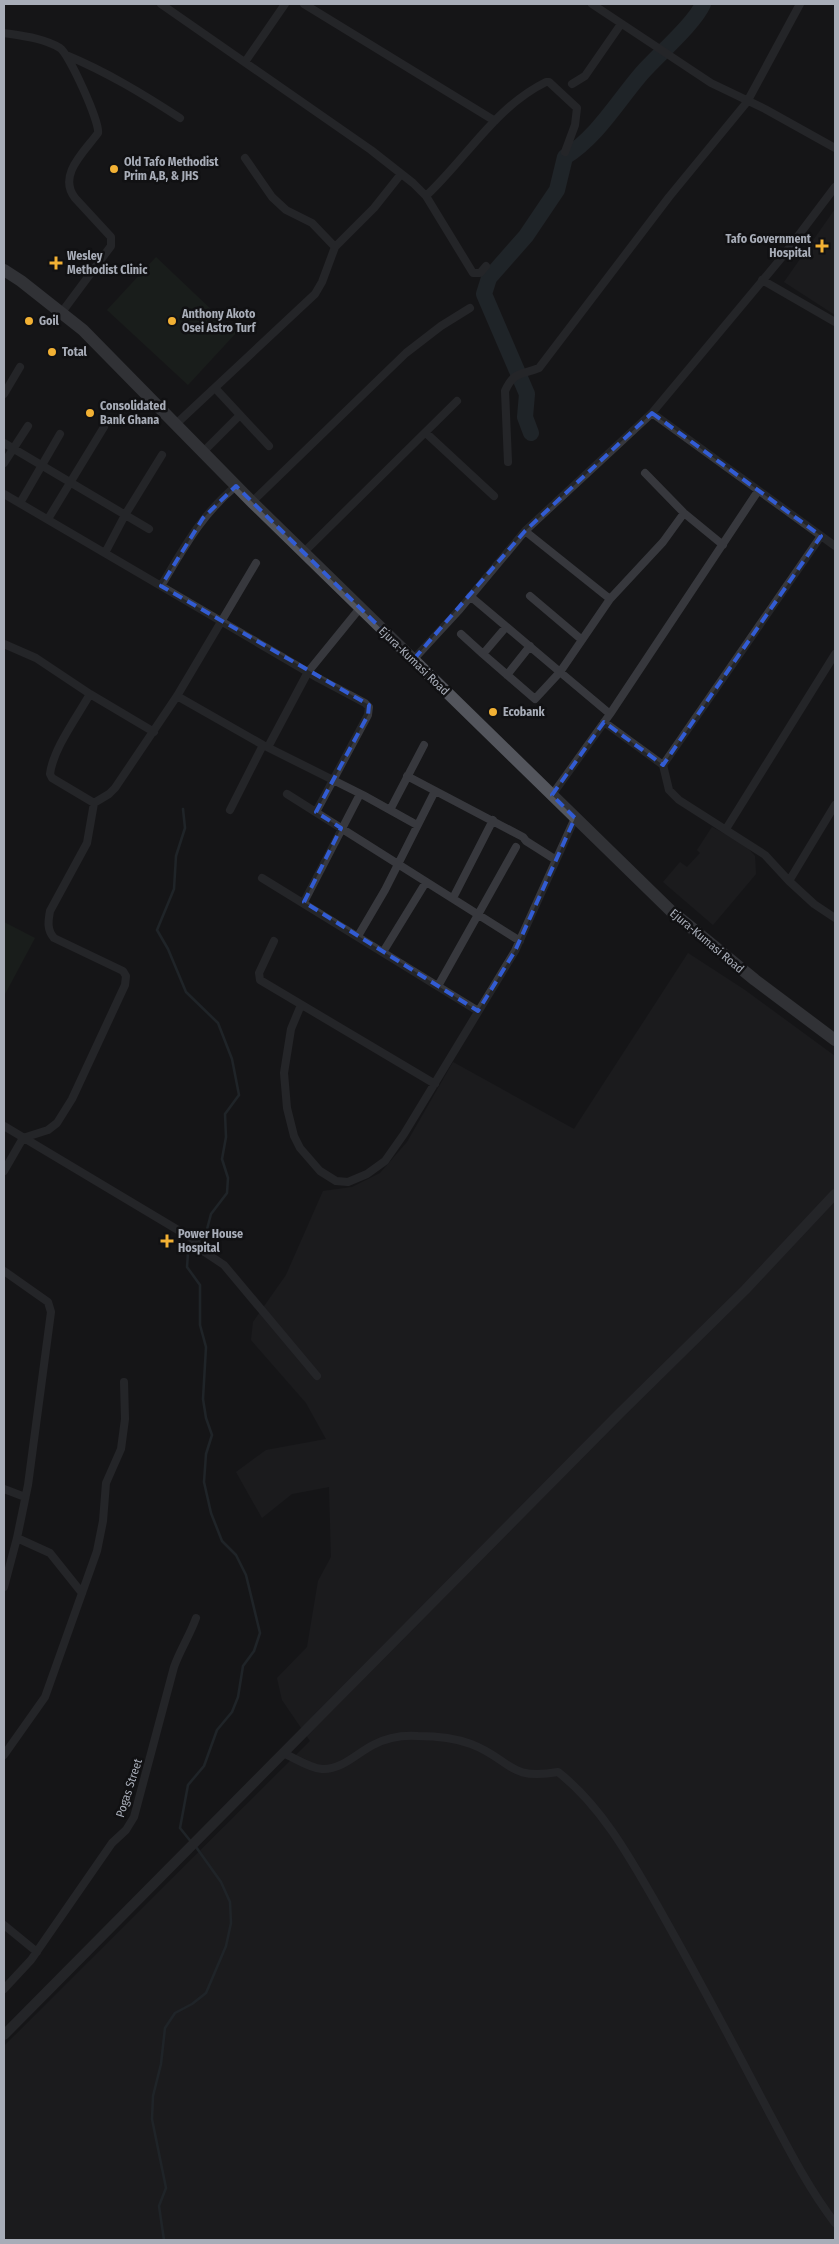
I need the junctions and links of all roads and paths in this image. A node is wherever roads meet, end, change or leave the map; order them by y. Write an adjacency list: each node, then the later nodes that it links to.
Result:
1 (161, 4): 9 (street)
2 (284, 4): 9 (street)
3 (304, 4): 13 (street)
4 (592, 4): 6 (street)
5 (800, 4): 11 (street)
6 (621, 24): 10 (street); 11 (street)
7 (4, 33): 8 (street)
8 (66, 55): 12 (street); 25 (street)
9 (245, 62): 17 (street)
10 (572, 84)
11 (747, 102): 14 (street); 43 (street)
12 (180, 118)
13 (495, 121): 15 (street); 19 (street)
14 (835, 148)
15 (564, 152)
16 (245, 158): 20 (street)
17 (401, 174): 19 (street); 20 (street)
18 (835, 187): 23 (street)
19 (426, 196): 21 (street)
20 (335, 247): 28 (street)
21 (486, 266)
22 (4, 270): 25 (main road, Ejura-Kumasi Road)
23 (762, 280): 26 (street); 31 (street)
24 (470, 308): 52 (street)
25 (62, 312): 33 (main road, Ejura-Kumasi Road)
26 (835, 322)
27 (20, 367): 29 (street)
28 (215, 388): 32 (street); 33 (street)
29 (4, 394)
30 (457, 401): 36 (street)
31 (652, 413): 49 (street); 58 (street)
32 (240, 415): 39 (street); 41 (street)
33 (175, 425): 41 (main road, Ejura-Kumasi Road)
34 (28, 426): 40 (street)
35 (104, 427): 47 (street)
36 (426, 433): 51 (street); 62 (street)
37 (60, 434): 45 (street)
38 (4, 443): 40 (street)
39 (269, 446)
40 (13, 448): 44 (street); 45 (street)
41 (202, 452): 48 (main road, Ejura-Kumasi Road)
42 (162, 455): 55 (street)
43 (508, 462)
44 (4, 464)
45 (43, 466): 47 (street); 53 (street)
46 (645, 473): 54 (street)
47 (71, 483): 55 (street); 56 (street)
48 (236, 486): 52 (main road, Ejura-Kumasi Road); 65 (street)
49 (758, 491): 59 (street); 60 (street)
50 (4, 494): 53 (street)
51 (494, 496)
52 (252, 502): 62 (main road, Ejura-Kumasi Road)
53 (20, 503): 56 (street)
54 (684, 513): 60 (street); 68 (street)
55 (125, 515): 57 (street); 63 (street)
56 (48, 519): 63 (street)
57 (149, 530)
58 (525, 531): 66 (street); 68 (street)
59 (821, 536): 61 (street); 89 (street)
60 (723, 545): 84 (street)
61 (835, 546)
62 (304, 552): 69 (main road, Ejura-Kumasi Road)
63 (105, 553): 65 (street)
64 (256, 563): 70 (street)
65 (161, 586): 70 (street)
66 (470, 596): 71 (street); 78 (street)
67 (530, 596): 73 (street)
68 (610, 599): 73 (street)
69 (360, 608): 78 (main road, Ejura-Kumasi Road); 79 (street)
70 (222, 621): 79 (street); 83 (street)
71 (506, 627): 75 (street); 76 (street)
72 (461, 634): 76 (street)
73 (582, 640): 80 (street)
74 (4, 644): 82 (street)
75 (530, 646): 80 (street); 81 (street)
76 (483, 654): 81 (street)
77 (835, 654): 105 (street)
78 (413, 660): 95 (main road, Ejura-Kumasi Road)
79 (308, 672): 88 (street); 91 (street)
80 (560, 672): 81 (street); 84 (street)
81 (507, 675)
82 (90, 694): 86 (street); 96 (street)
83 (177, 696): 86 (street); 88 (street)
84 (610, 714): 85 (street)
85 (604, 722): 89 (street); 95 (street)
86 (154, 732): 96 (street)
87 (424, 745): 90 (street)
88 (266, 746): 91 (street); 98 (street)
89 (663, 765): 105 (street)
90 (407, 776): 92 (street); 99 (street)
91 (332, 781): 94 (street); 100 (street)
92 (435, 791): 102 (street); 103 (street)
93 (287, 794): 100 (street)
94 (360, 794): 99 (street); 104 (street)
95 (552, 795): 101 (main road, Ejura-Kumasi Road)
96 (94, 803): 126 (street)
97 (835, 806): 110 (street)
98 (230, 810)
99 (390, 810): 103 (street)
100 (316, 812): 104 (street)
101 (575, 818): 107 (street); 123 (main road, Ejura-Kumasi Road)
102 (493, 820): 107 (street); 112 (street)
103 (418, 825): 108 (street)
104 (341, 828): 108 (street); 113 (street)
105 (726, 829): 110 (street)
106 (516, 846): 114 (street)
107 (556, 860): 118 (street)
108 (397, 863): 111 (street); 116 (street)
109 (262, 878): 113 (street)
110 (789, 881): 115 (street)
111 (426, 882): 112 (street); 119 (street)
112 (452, 898): 114 (street)
113 (304, 902): 116 (street)
114 (477, 914): 118 (street); 120 (street)
115 (835, 918)
116 (358, 936): 119 (street)
117 (274, 941): 121 (street)
118 (520, 941): 122 (street)
119 (384, 952): 120 (street)
120 (438, 986): 122 (street)
121 (301, 1005): 124 (street); 124 (street)
122 (478, 1011): 124 (street)
123 (835, 1040)
124 (435, 1084)
125 (4, 1126): 126 (street)
126 (23, 1138): 127 (street); 130 (street)
127 (4, 1171)
128 (835, 1194): 138 (street)
129 (4, 1270): 133 (street)
130 (317, 1376)
131 (124, 1382): 136 (street)
132 (4, 1489): 133 (street)
133 (26, 1497): 134 (street)
134 (18, 1538): 135 (street); 136 (street)
135 (4, 1587)
136 (82, 1593): 139 (street)
137 (196, 1618): 141 (street, Pogas Street)
138 (283, 1753): 143 (street); 144 (street)
139 (4, 1755)
140 (4, 1925): 141 (street)
141 (36, 1952): 142 (street, Pogas Street)
142 (4, 1989)
143 (4, 2035)
144 (835, 2223)

